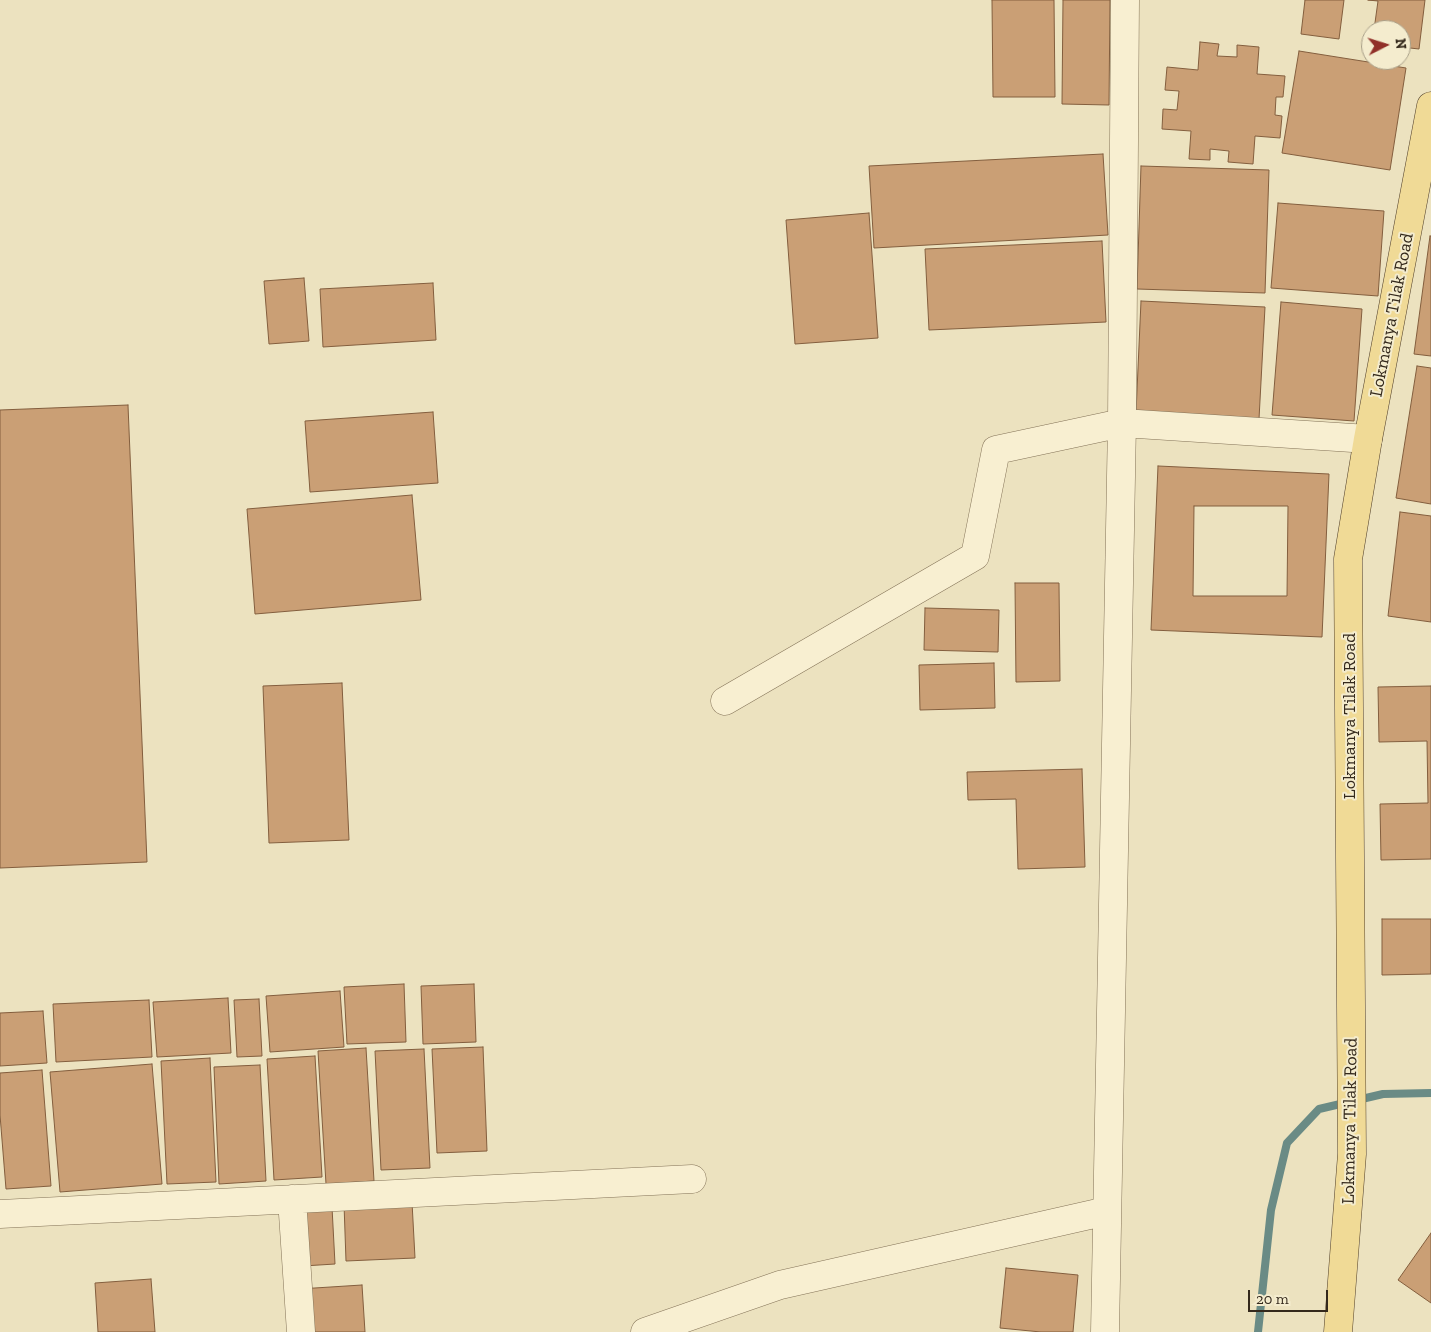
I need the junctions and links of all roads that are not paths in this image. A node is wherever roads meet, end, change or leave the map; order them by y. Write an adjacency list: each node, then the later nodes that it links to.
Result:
1 (1125, 0): 4 (street)
2 (1431, 106): 3 (main road, Lokmanya Tilak Road)
3 (1426, 163): 5 (main road, Lokmanya Tilak Road)
4 (1122, 423): 5 (street); 6 (street); 9 (street)
5 (1368, 439): 14 (main road, Lokmanya Tilak Road)
6 (724, 701)
7 (692, 1179): 8 (street)
8 (292, 1199): 10 (street); 11 (street)
9 (1107, 1211): 12 (street); 13 (street)
10 (0, 1214)
11 (301, 1332)
12 (645, 1332)
13 (1105, 1332)
14 (1338, 1332)

